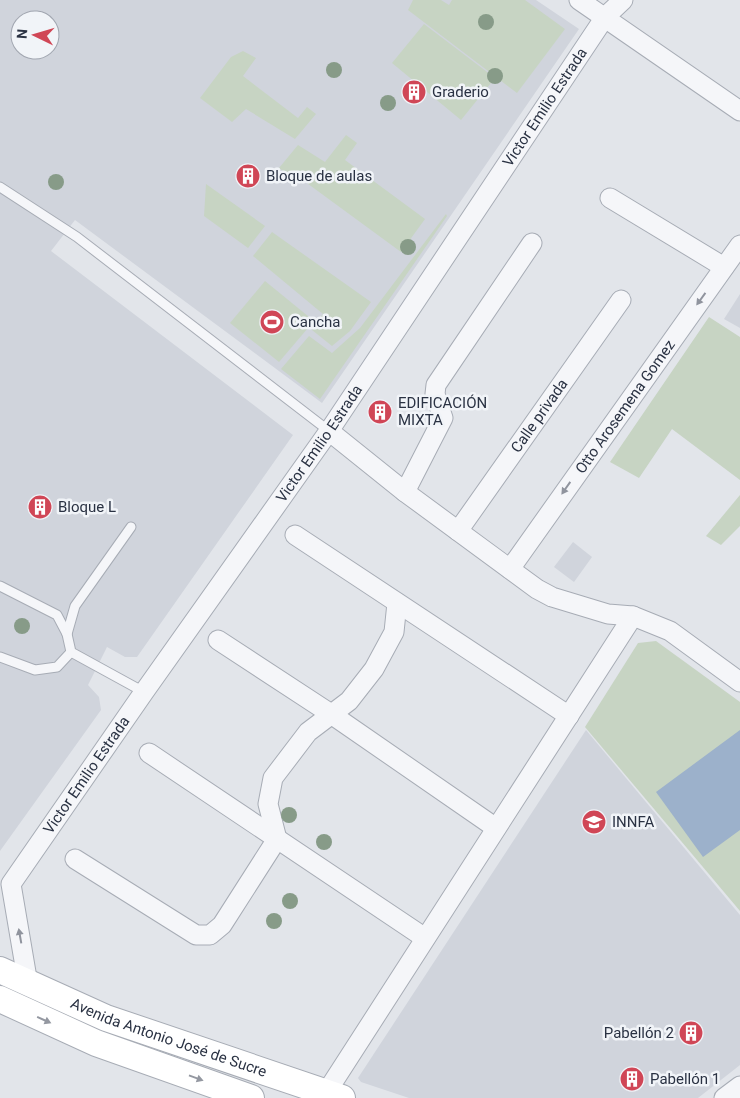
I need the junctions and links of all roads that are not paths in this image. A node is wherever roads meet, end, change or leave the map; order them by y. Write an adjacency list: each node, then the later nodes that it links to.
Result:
1 (579, 0): 3 (street)
2 (623, 0): 3 (street, Victor Emilio Estrada)
3 (605, 17): 4 (street); 11 (street, Victor Emilio Estrada)
4 (740, 111)
5 (0, 187): 11 (lane)
6 (610, 198): 9 (street)
7 (532, 244): 12 (street)
8 (740, 245): 9 (street, Otto Arosemena Gomez)
9 (724, 267): 16 (street, Otto Arosemena Gomez, one-way to 16)
10 (621, 300): 14 (street, Calle privada)
11 (329, 431): 12 (street); 25 (street, Victor Emilio Estrada)
12 (405, 492): 14 (street)
13 (131, 527): 20 (lane)
14 (458, 531): 16 (street)
15 (295, 535): 18 (street)
16 (510, 569): 19 (street)
17 (0, 586): 20 (lane)
18 (397, 603): 26 (street); 27 (street)
19 (633, 616): 24 (street); 27 (street)
20 (67, 634): 22 (lane)
21 (218, 640): 26 (street)
22 (71, 652): 23 (lane); 25 (lane)
23 (0, 657)
24 (740, 682)
25 (144, 692): 32 (street, Victor Emilio Estrada)
26 (331, 714): 29 (street); 30 (street)
27 (568, 716): 29 (street)
28 (149, 753): 30 (street)
29 (496, 828): 33 (street)
30 (277, 839): 31 (street); 33 (street)
31 (75, 859)
32 (5, 886): 35 (street, Victor Emilio Estrada, one-way to 32)
33 (425, 938): 38 (street)
34 (0, 970): 35 (main road, Avenida Antonio José de Sucre)
35 (28, 984): 38 (main road, Avenida Antonio José de Sucre)
36 (0, 999): 39 (main road, Avenida Antonio José de Sucre, one-way to 39)
37 (740, 1086): 40 (street)
38 (334, 1095)
39 (251, 1098)
40 (724, 1098)

